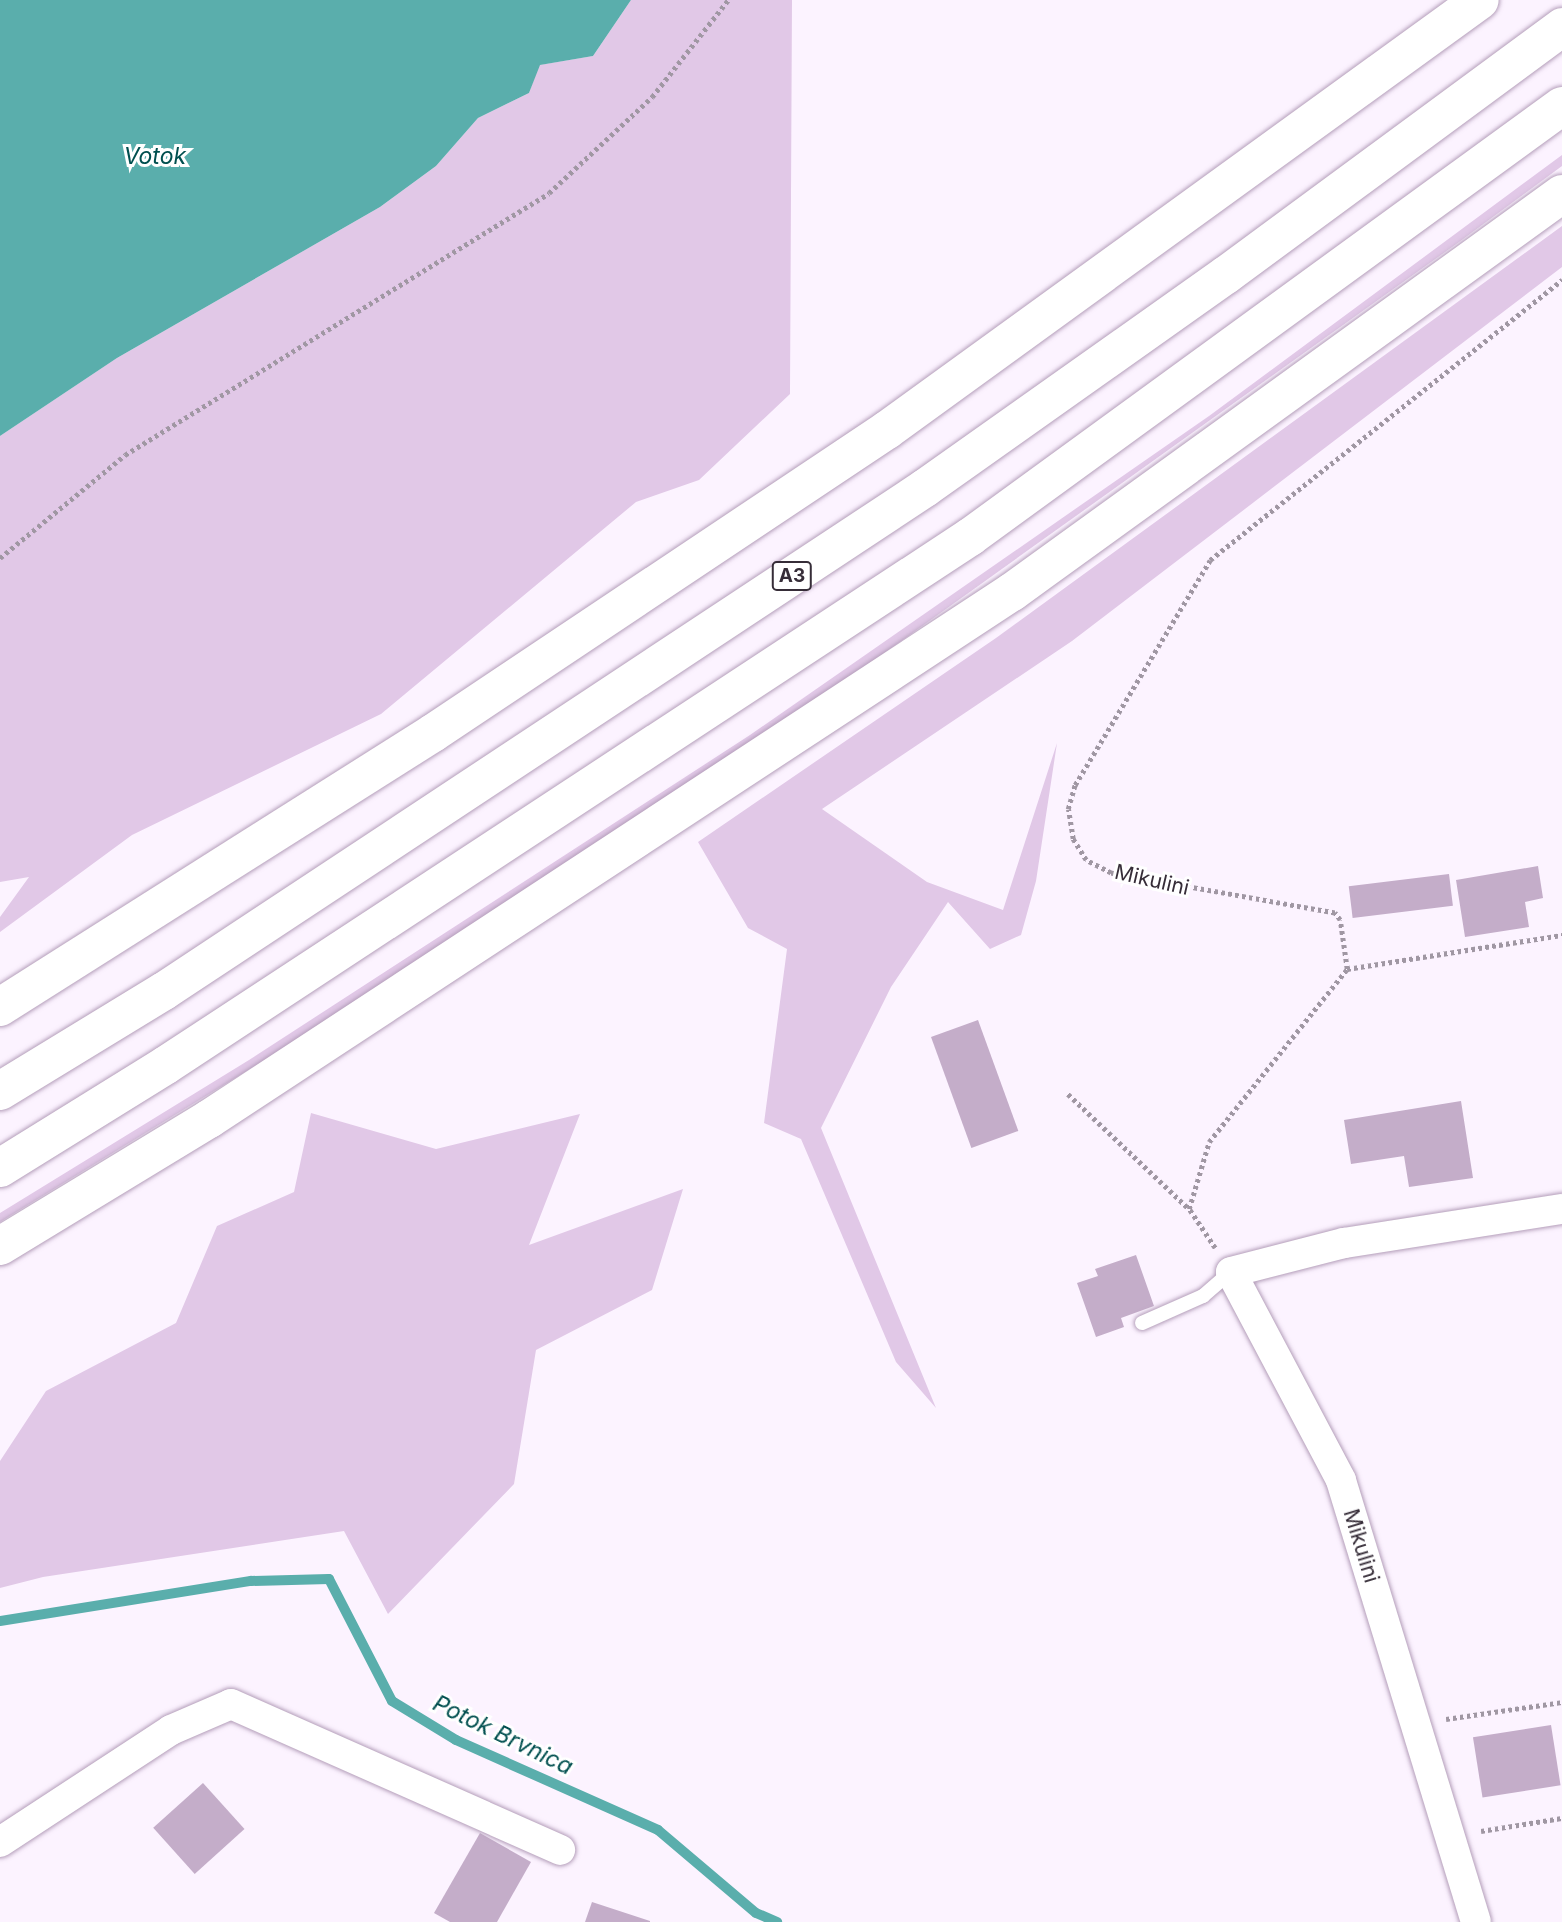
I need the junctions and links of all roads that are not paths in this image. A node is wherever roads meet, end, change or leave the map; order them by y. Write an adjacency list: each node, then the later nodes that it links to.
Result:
1 (1480, 0): 5 (highway)
2 (1562, 27): 6 (highway, A3)
3 (1562, 106): 7 (highway)
4 (1562, 194): 9 (highway)
5 (0, 1007)
6 (0, 1091)
7 (0, 1168)
8 (1562, 1209): 10 (street)
9 (0, 1246)
10 (1231, 1272): 11 (lane); 14 (street, Mikulini)
11 (1142, 1323)
12 (0, 1842): 13 (street)
13 (560, 1850)
14 (1476, 1922)

